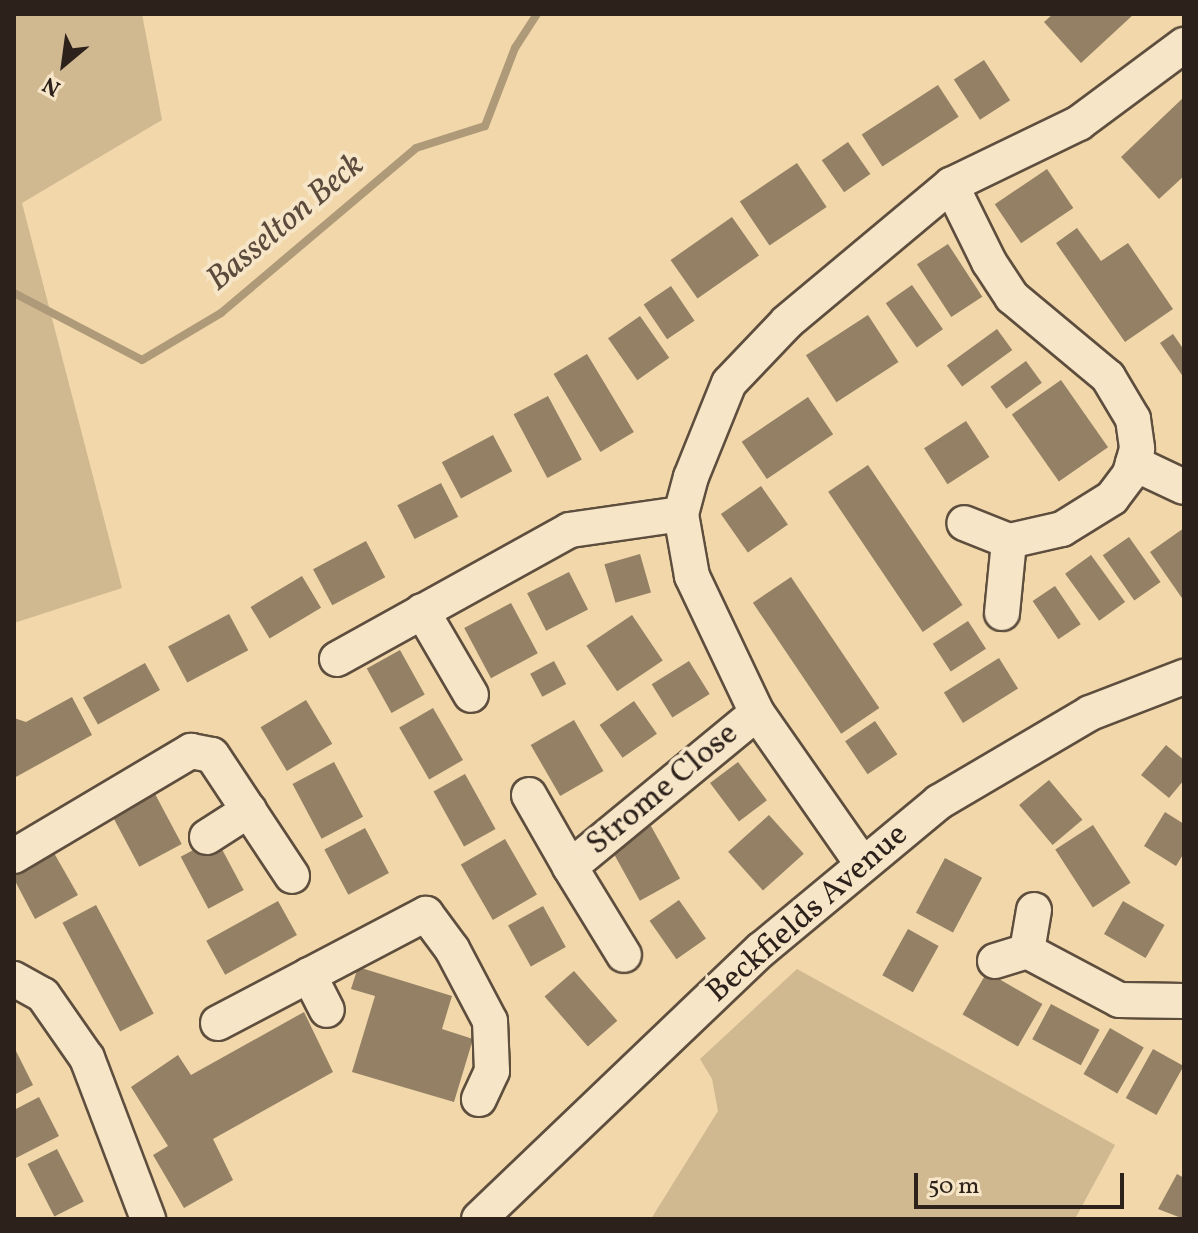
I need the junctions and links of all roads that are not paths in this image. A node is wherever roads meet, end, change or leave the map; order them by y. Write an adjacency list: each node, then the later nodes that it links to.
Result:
1 (1184, 45): 2 (street)
2 (951, 185): 3 (street); 5 (street)
3 (1133, 463): 4 (street); 7 (street)
4 (1184, 487)
5 (681, 514): 8 (street); 13 (street)
6 (964, 523): 7 (street)
7 (1009, 541): 9 (street)
8 (422, 611): 10 (street); 12 (street)
9 (1002, 613)
10 (337, 659)
11 (1184, 677): 18 (street, Beckfields Avenue)
12 (471, 695)
13 (757, 713): 18 (street); 19 (street, Strome Close)
14 (529, 795): 19 (street, Strome Close)
15 (249, 810): 16 (street); 17 (street); 20 (street)
16 (207, 837)
17 (14, 856)
18 (861, 862): 32 (street, Beckfields Avenue)
19 (570, 867): 23 (street, Strome Close)
20 (292, 876)
21 (1034, 910): 22 (street)
22 (1027, 951): 24 (street); 27 (street)
23 (624, 955)
24 (995, 961)
25 (309, 975): 28 (street); 29 (street); 30 (street)
26 (14, 979): 31 (street)
27 (1184, 1001)
28 (327, 1010)
29 (218, 1023)
30 (479, 1099)
31 (148, 1219)
32 (479, 1219)

